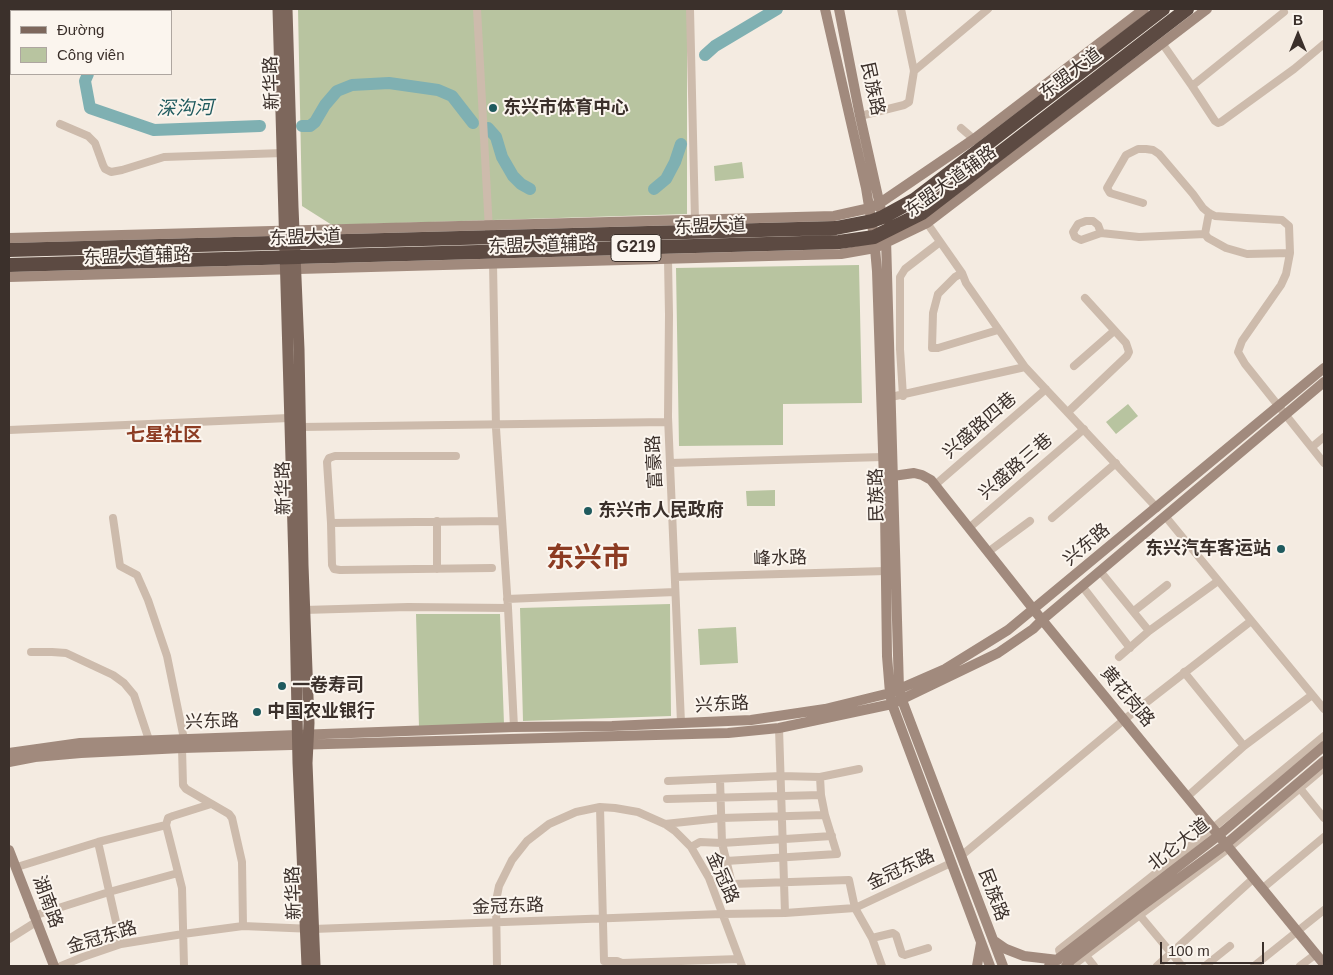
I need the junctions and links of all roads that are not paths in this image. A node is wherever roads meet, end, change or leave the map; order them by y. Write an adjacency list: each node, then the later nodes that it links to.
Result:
1 (278, 9): 22 (main road, 新华路)
2 (287, 9): 32 (main road, 新华路)
3 (477, 9): 29 (street)
4 (690, 9): 26 (street)
5 (825, 9): 24 (main road, 民族路)
6 (839, 9): 18 (main road, 民族路)
7 (901, 9): 16 (street)
8 (988, 9): 16 (street)
9 (1144, 9): 21 (main road, 东盟大道辅路)
10 (1163, 9): 21 (highway, 东盟大道 / G219)
11 (1187, 9): 34 (highway, 东盟大道 / G219)
12 (1207, 9): 14 (main road, 东盟大道辅路)
13 (1284, 12): 17 (street)
14 (1162, 43): 17 (street); 28 (main road, 东盟大道辅路)
15 (1324, 44): 17 (street)
16 (914, 70): 18 (street)
17 (1192, 86)
18 (860, 116): 24 (main road, 民族路)
19 (60, 124): 22 (street)
20 (961, 128): 21 (street)
21 (978, 143): 24 (highway, 东盟大道 / G219)
22 (283, 153): 32 (main road, 新华路)
23 (1143, 203): 25 (street)
24 (876, 212): 27 (highway, 东盟大道 / G219); 34 (main road, 民族路)
25 (1209, 213): 31 (street); 37 (street)
26 (695, 220): 27 (main road, 东盟大道辅路); 29 (main road, 东盟大道辅路)
27 (776, 223): 29 (highway, 东盟大道 / G219)
28 (927, 223): 34 (main road, 东盟大道辅路); 35 (street)
29 (489, 231): 32 (highway, 东盟大道 / G219)
30 (1100, 233): 31 (street)
31 (1205, 234): 37 (street)
32 (290, 237): 33 (main road, 东盟大道辅路); 36 (highway, 东盟大道 / G219); 39 (main road, 新华路)
33 (9, 238)
34 (880, 240): 38 (main road, 东盟大道辅路); 39 (highway, 东盟大道 / G219); 53 (main road, 民族路); 65 (main road, 民族路)
35 (940, 242): 42 (street); 52 (street)
36 (9, 250)
37 (1290, 253): 54 (street)
38 (668, 259): 40 (main road, 东盟大道辅路); 57 (street, 富豪路)
39 (290, 263): 40 (main road, 东盟大道辅路); 41 (highway, 东盟大道 / G219); 43 (main road, 东盟大道辅路); 56 (main road, 新华路); 59 (main road, 新华路)
40 (493, 263): 58 (street)
41 (9, 265)
42 (962, 273): 45 (street); 45 (street)
43 (9, 277)
44 (1085, 298): 46 (street)
45 (998, 330): 48 (street)
46 (1114, 331): 47 (street); 55 (street)
47 (1074, 366)
48 (1025, 367): 51 (street); 52 (street)
49 (1324, 368): 54 (main road, 兴东路)
50 (1324, 382): 54 (main road, 兴东路)
51 (1046, 389): 55 (street); 70 (street, 兴盛路四巷)
52 (903, 396): 53 (street)
53 (891, 398): 69 (main road, 民族路)
54 (1283, 410): 63 (street); 71 (main road, 兴东路); 72 (main road, 兴东路)
55 (1068, 412): 60 (street)
56 (289, 418): 61 (street); 112 (main road, 新华路)
57 (668, 422): 58 (street); 66 (street, 富豪路)
58 (496, 425): 59 (street); 76 (street)
59 (301, 427): 92 (main road, 新华路)
60 (1084, 429): 67 (street); 79 (street, 兴盛路三巷)
61 (9, 430)
62 (1324, 437): 63 (street)
63 (1312, 447): 68 (street)
64 (456, 456): 78 (street)
65 (883, 457): 66 (street); 84 (main road, 民族路)
66 (670, 463): 85 (street, 富豪路)
67 (1116, 463): 71 (street); 74 (street)
68 (1324, 463)
69 (893, 476): 70 (main road, 黄花岗路); 102 (main road, 民族路)
70 (935, 485): 79 (main road, 黄花岗路)
71 (1157, 508): 93 (main road, 兴东路)
72 (1165, 516): 83 (main road, 兴东路); 86 (street)
73 (113, 518): 113 (street)
74 (1052, 518)
75 (437, 521): 76 (street); 78 (street); 82 (street)
76 (502, 521): 90 (street)
77 (1030, 521): 80 (street)
78 (332, 523): 82 (street)
79 (969, 528): 80 (main road, 黄花岗路)
80 (988, 552): 93 (main road, 黄花岗路)
81 (492, 568): 82 (street)
82 (437, 569)
83 (1100, 571): 88 (main road, 兴东路); 94 (street)
84 (886, 572): 85 (street, 峰水路); 102 (main road, 民族路)
85 (675, 577): 89 (street, 富豪路)
86 (1218, 581): 96 (street); 97 (street)
87 (1167, 585): 94 (street)
88 (1082, 586): 95 (main road, 兴东路); 98 (street)
89 (675, 592): 90 (street); 107 (street, 富豪路)
90 (507, 599): 91 (street)
91 (508, 608): 92 (street); 108 (street)
92 (304, 610): 112 (main road, 新华路)
93 (1034, 610): 95 (main road, 黄花岗路); 102 (main road, 兴东路)
94 (1134, 611): 97 (street)
95 (1042, 620): 104 (main road, 兴东路); 106 (main road, 黄花岗路)
96 (1251, 621): 101 (street); 103 (street)
97 (1149, 631): 98 (street)
98 (1130, 648): 100 (street)
99 (31, 652): 111 (street)
100 (1119, 656)
101 (1184, 672): 106 (street); 114 (street)
102 (895, 691): 104 (main road, 民族路); 107 (main road, 兴东路)
103 (1312, 695): 105 (street); 114 (street)
104 (897, 702): 109 (main road, 兴东路); 148 (main road, 民族路); 151 (main road, 民族路)
105 (1324, 709)
106 (1125, 719): 128 (main road, 黄花岗路); 148 (street)
107 (681, 723): 108 (main road, 兴东路)
108 (514, 727): 112 (main road, 兴东路)
109 (779, 728): 112 (main road, 兴东路); 121 (street)
110 (1324, 736): 139 (street)
111 (149, 740): 113 (main road, 兴东路); 116 (main road, 兴东路)
112 (303, 740): 113 (main road, 兴东路); 167 (main road, 新华路)
113 (183, 744): 118 (main road, 兴东路); 131 (street)
114 (1244, 746): 128 (street)
115 (1324, 746): 139 (main road, 北仑大道)
116 (9, 753)
117 (1324, 761): 125 (main road, 北仑大道)
118 (9, 762)
119 (1324, 768): 125 (street)
120 (859, 769): 122 (street)
121 (781, 776): 122 (street); 123 (street); 126 (street)
122 (820, 777): 127 (street)
123 (720, 779): 124 (street); 129 (street)
124 (668, 781)
125 (1298, 786): 136 (street); 145 (main road, 北仑大道)
126 (782, 795): 127 (street); 129 (street); 133 (street)
127 (821, 795): 134 (street)
128 (1188, 796): 139 (main road, 黄花岗路)
129 (721, 797): 130 (street); 135 (street)
130 (667, 799)
131 (211, 804): 138 (street); 166 (street)
132 (600, 807): 137 (street, 金冠路); 163 (street); 165 (street, 金冠路)
133 (782, 816): 134 (street); 135 (street); 142 (street)
134 (825, 816): 140 (street)
135 (721, 818): 137 (street); 144 (street)
136 (1324, 818)
137 (665, 824): 146 (street, 金冠路)
138 (166, 825): 143 (street); 153 (street)
139 (1216, 832): 145 (main road, 黄花岗路); 180 (main road, 北仑大道)
140 (832, 836): 142 (street); 149 (street)
141 (1324, 837): 156 (street)
142 (783, 839): 144 (street); 149 (street)
143 (98, 842): 152 (street); 157 (street)
144 (722, 843): 146 (street); 150 (street)
145 (1228, 846): 154 (main road, 黄花岗路); 161 (main road, 北仑大道)
146 (691, 847): 162 (street, 金冠路)
147 (9, 850): 152 (main road, 湖南路)
148 (961, 856): 172 (main road, 民族路)
149 (784, 858): 150 (street); 155 (street)
150 (726, 861): 155 (street)
151 (951, 864): 158 (street, 金冠东路); 173 (main road, 民族路)
152 (17, 867): 164 (main road, 湖南路)
153 (178, 873): 157 (street); 169 (street)
154 (1254, 878): 156 (main road, 黄花岗路); 177 (street)
155 (784, 881): 158 (street); 160 (street)
156 (1263, 888): 168 (main road, 黄花岗路)
157 (109, 892): 164 (street); 174 (street)
158 (855, 908): 160 (street, 金冠东路); 170 (street)
159 (1324, 910): 168 (street)
160 (785, 913): 162 (street, 金冠东路)
161 (1138, 913): 177 (street); 178 (main road, 北仑大道)
162 (722, 914): 163 (street, 金冠东路); 181 (street, 金冠路)
163 (603, 918): 165 (street, 金冠东路); 182 (street)
164 (35, 919): 171 (street); 184 (main road, 湖南路)
165 (495, 923): 167 (street, 金冠东路); 189 (street, 金冠路)
166 (243, 926): 167 (street, 金冠东路); 169 (street, 金冠东路)
167 (309, 929): 187 (main road, 新华路); 188 (main road, 新华路)
168 (1298, 931): 179 (main road, 黄花岗路); 199 (street)
169 (183, 934): 174 (street, 金冠东路); 186 (street)
170 (872, 938): 176 (street); 190 (street)
171 (9, 939)
172 (992, 940): 180 (main road); 193 (main road, 民族路)
173 (982, 942): 191 (main road); 192 (main road, 民族路)
174 (121, 944): 185 (street, 金冠东路)
175 (1230, 946): 198 (street)
176 (928, 948)
177 (1171, 953): 196 (street); 197 (street)
178 (1084, 954): 180 (main road, 北仑大道); 194 (street); 195 (street)
179 (1316, 954): 183 (main road, 黄花岗路); 200 (street)
180 (1058, 962)
181 (741, 963): 182 (street)
182 (622, 964)
183 (1324, 964)
184 (54, 966)
185 (61, 966)
186 (184, 966)
187 (307, 966)
188 (315, 966)
189 (497, 966)
190 (882, 966)
191 (977, 966)
192 (990, 966)
193 (1003, 966)
194 (1072, 966)
195 (1094, 966)
196 (1157, 966)
197 (1182, 966)
198 (1204, 966)
199 (1254, 966)
200 (1300, 966)

